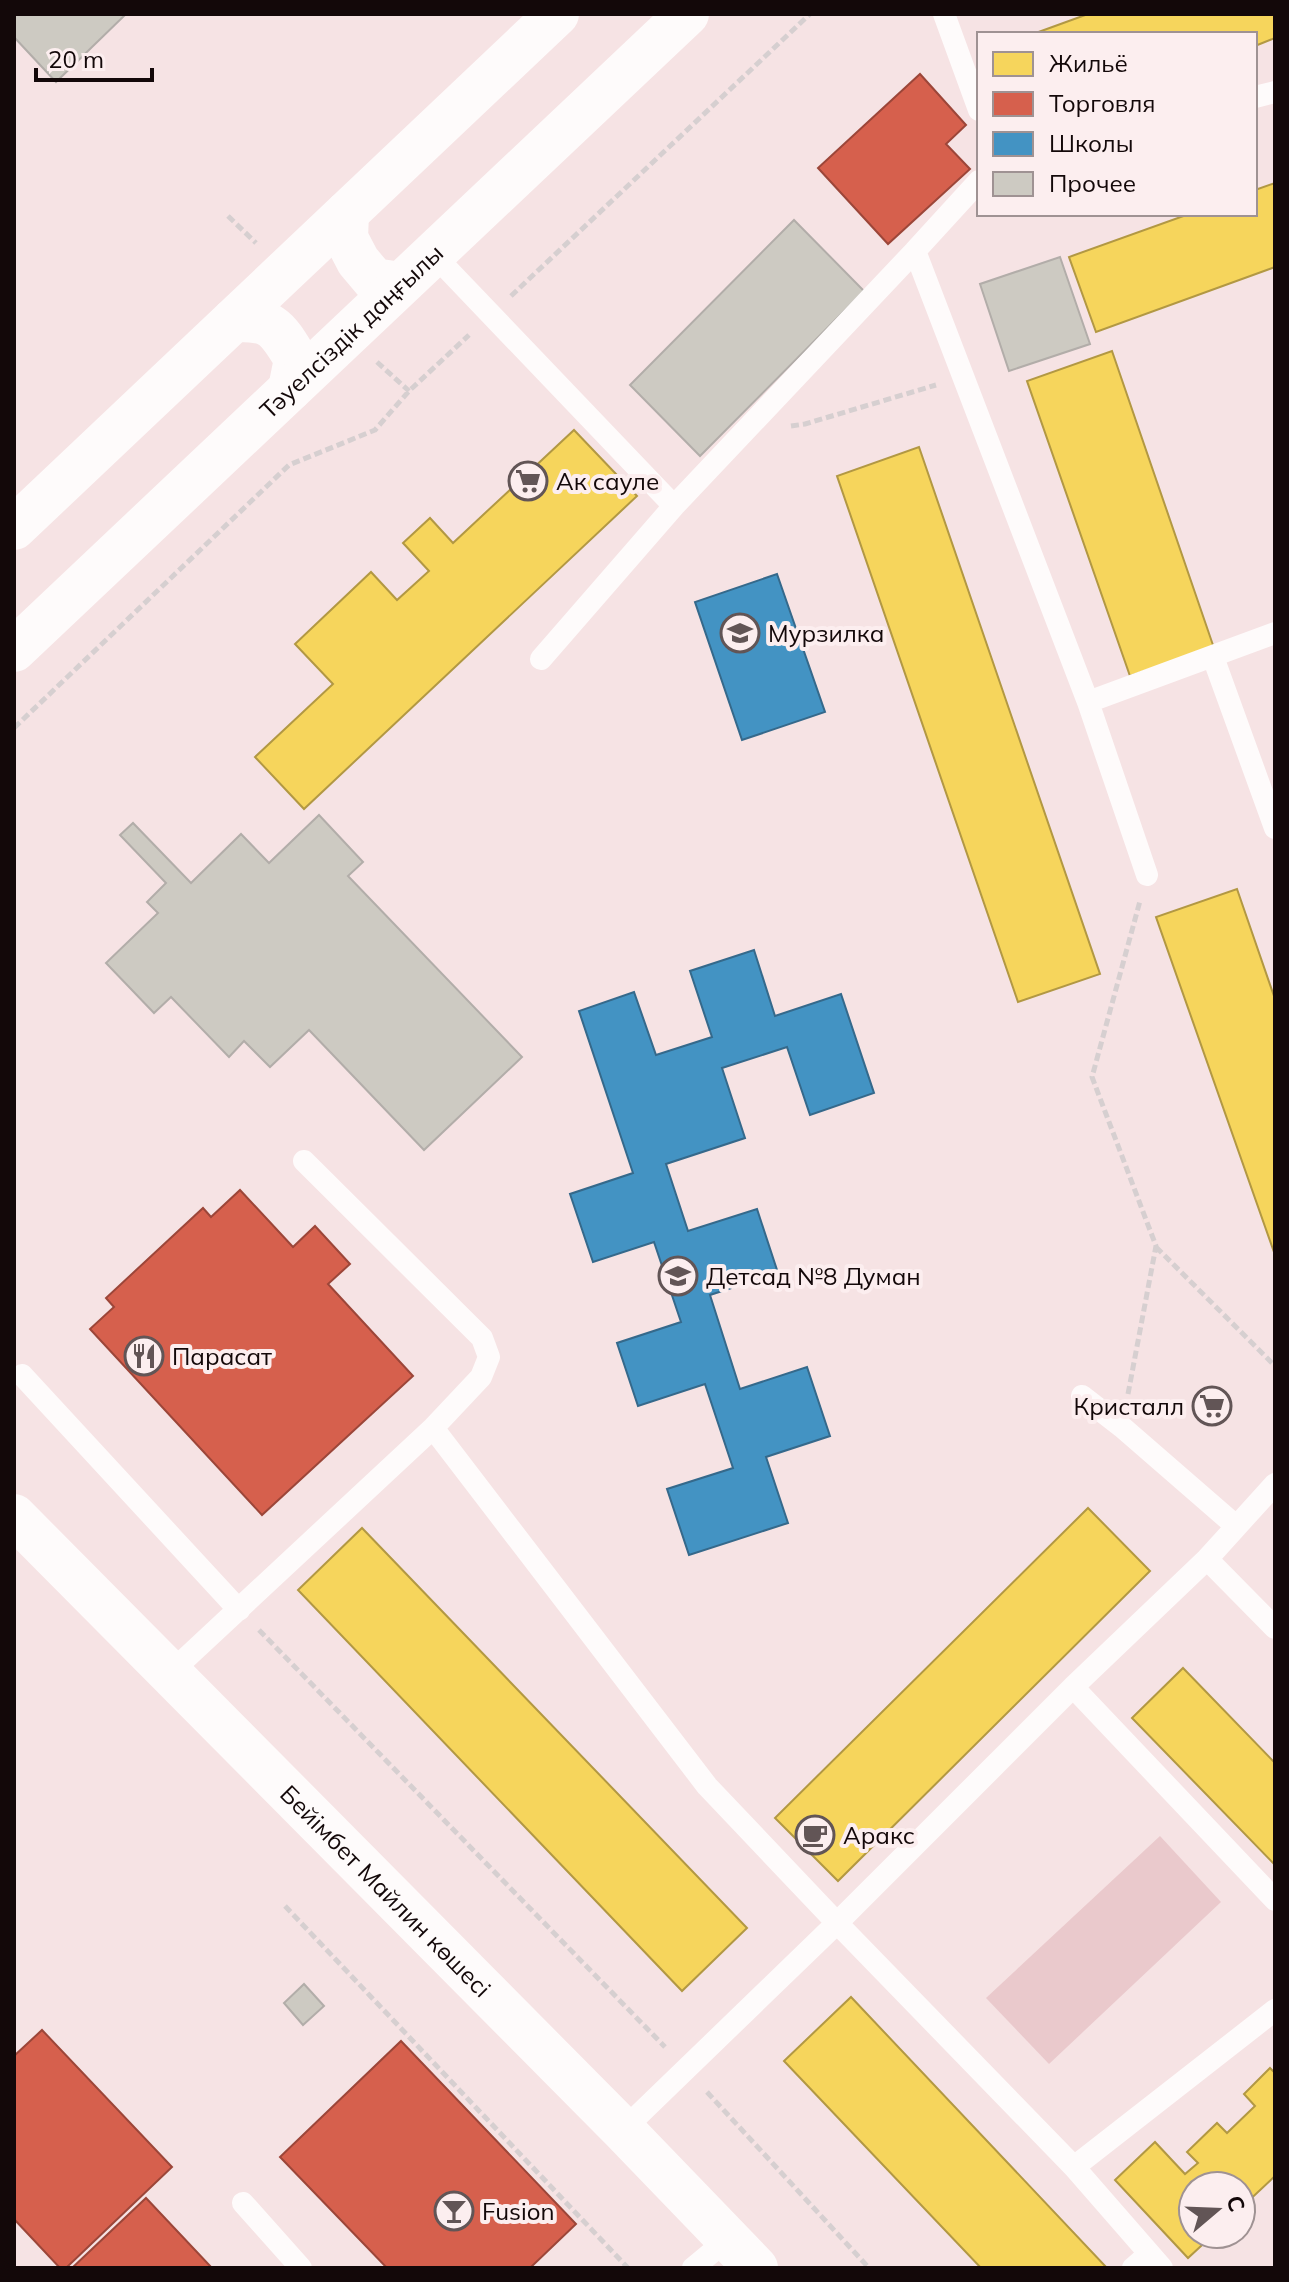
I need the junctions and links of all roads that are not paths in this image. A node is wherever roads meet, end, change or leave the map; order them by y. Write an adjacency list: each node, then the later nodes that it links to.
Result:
1 (557, 14): 6 (main road)
2 (687, 14): 8 (main road, Тәуелсіздік даңғылы)
3 (944, 14): 4 (lane)
4 (977, 105)
5 (977, 183): 7 (lane)
6 (347, 213): 9 (main road); 10 (main road)
7 (915, 251): 12 (lane); 18 (lane)
8 (433, 254): 9 (main road, Тәуелсіздік даңғылы); 12 (lane)
9 (400, 284): 11 (main road, Тәуелсіздік даңғылы)
10 (234, 320): 11 (main road); 13 (main road)
11 (290, 389): 15 (main road, Тәуелсіздік даңғылы)
12 (674, 506): 17 (lane)
13 (14, 528)
14 (1275, 633): 16 (lane)
15 (14, 650)
16 (1213, 657): 18 (lane); 19 (lane)
17 (541, 659)
18 (1088, 702): 20 (lane)
19 (1275, 828)
20 (1147, 875)
21 (304, 1161): 24 (lane)
22 (22, 1375): 29 (lane)
23 (1082, 1396): 27 (lane)
24 (433, 1428): 29 (lane); 34 (lane)
25 (1275, 1484): 27 (lane)
26 (14, 1516): 31 (main road, Бейімбет Майлин көшесі)
27 (1236, 1526): 28 (lane)
28 (1207, 1559): 30 (lane); 32 (lane)
29 (239, 1610): 31 (lane)
30 (1275, 1628)
31 (170, 1673): 36 (main road, Бейімбет Майлин көшесі)
32 (1073, 1687): 33 (lane); 34 (lane)
33 (1275, 1900)
34 (837, 1923): 36 (lane); 37 (lane)
35 (1275, 2010): 37 (lane)
36 (623, 2130): 39 (main road, Бейімбет Майлин көшесі)
37 (1074, 2167): 40 (lane)
38 (243, 2203): 41 (lane)
39 (742, 2253): 42 (lane)
40 (1148, 2263)
41 (301, 2268)
42 (693, 2268)

